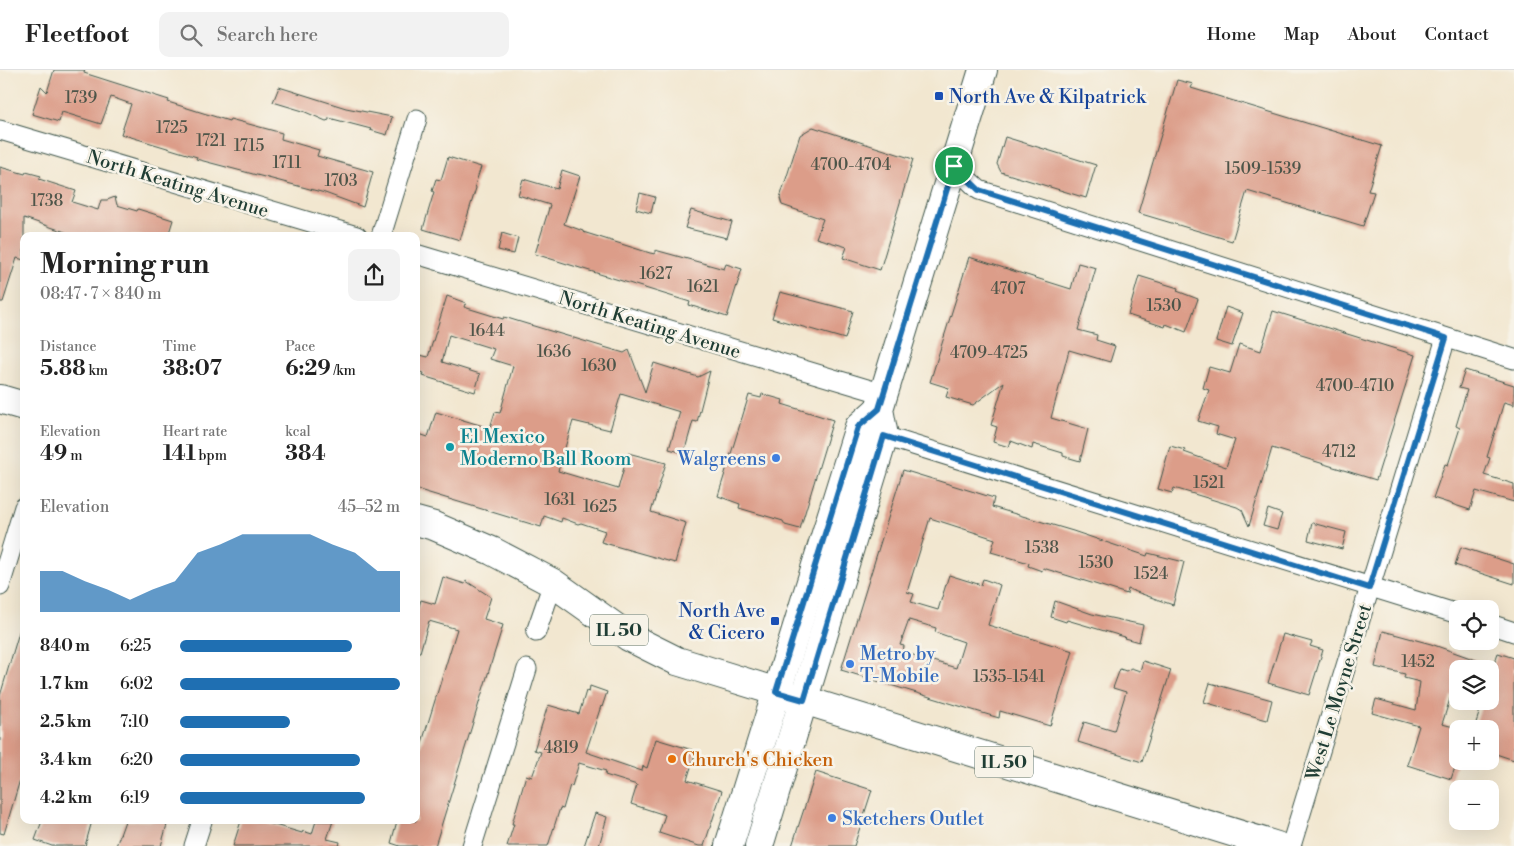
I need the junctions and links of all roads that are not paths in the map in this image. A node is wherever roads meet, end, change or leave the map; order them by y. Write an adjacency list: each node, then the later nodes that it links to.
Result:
1 (983, 70): 4 (main road)
2 (416, 119): 6 (street)
3 (0, 130): 5 (street, North Keating Avenue)
4 (954, 166): 8 (street); 11 (main road)
5 (344, 232)
6 (382, 232)
7 (420, 255): 11 (street, North Keating Avenue)
8 (1446, 338): 9 (street); 18 (street, West Le Moyne Street)
9 (1514, 359)
10 (0, 399): 12 (main road)
11 (881, 402): 13 (main road); 24 (main road)
12 (20, 405)
13 (884, 436): 18 (street); 25 (main road)
14 (20, 520): 17 (street)
15 (420, 522): 16 (main road, IL 50)
16 (553, 583): 21 (street); 24 (main road, IL 50)
17 (0, 586)
18 (1369, 588): 19 (street); 32 (street, West Le Moyne Street)
19 (1449, 611)
20 (1499, 627): 22 (street)
21 (536, 632)
22 (1514, 632)
23 (527, 668): 28 (street)
24 (776, 692): 25 (main road, IL 50); 29 (main road)
25 (804, 700): 30 (main road); 31 (main road, IL 50)
26 (201, 824): 27 (street)
27 (194, 846)
28 (472, 846)
29 (728, 846)
30 (759, 846)
31 (1277, 846)
32 (1291, 846)

